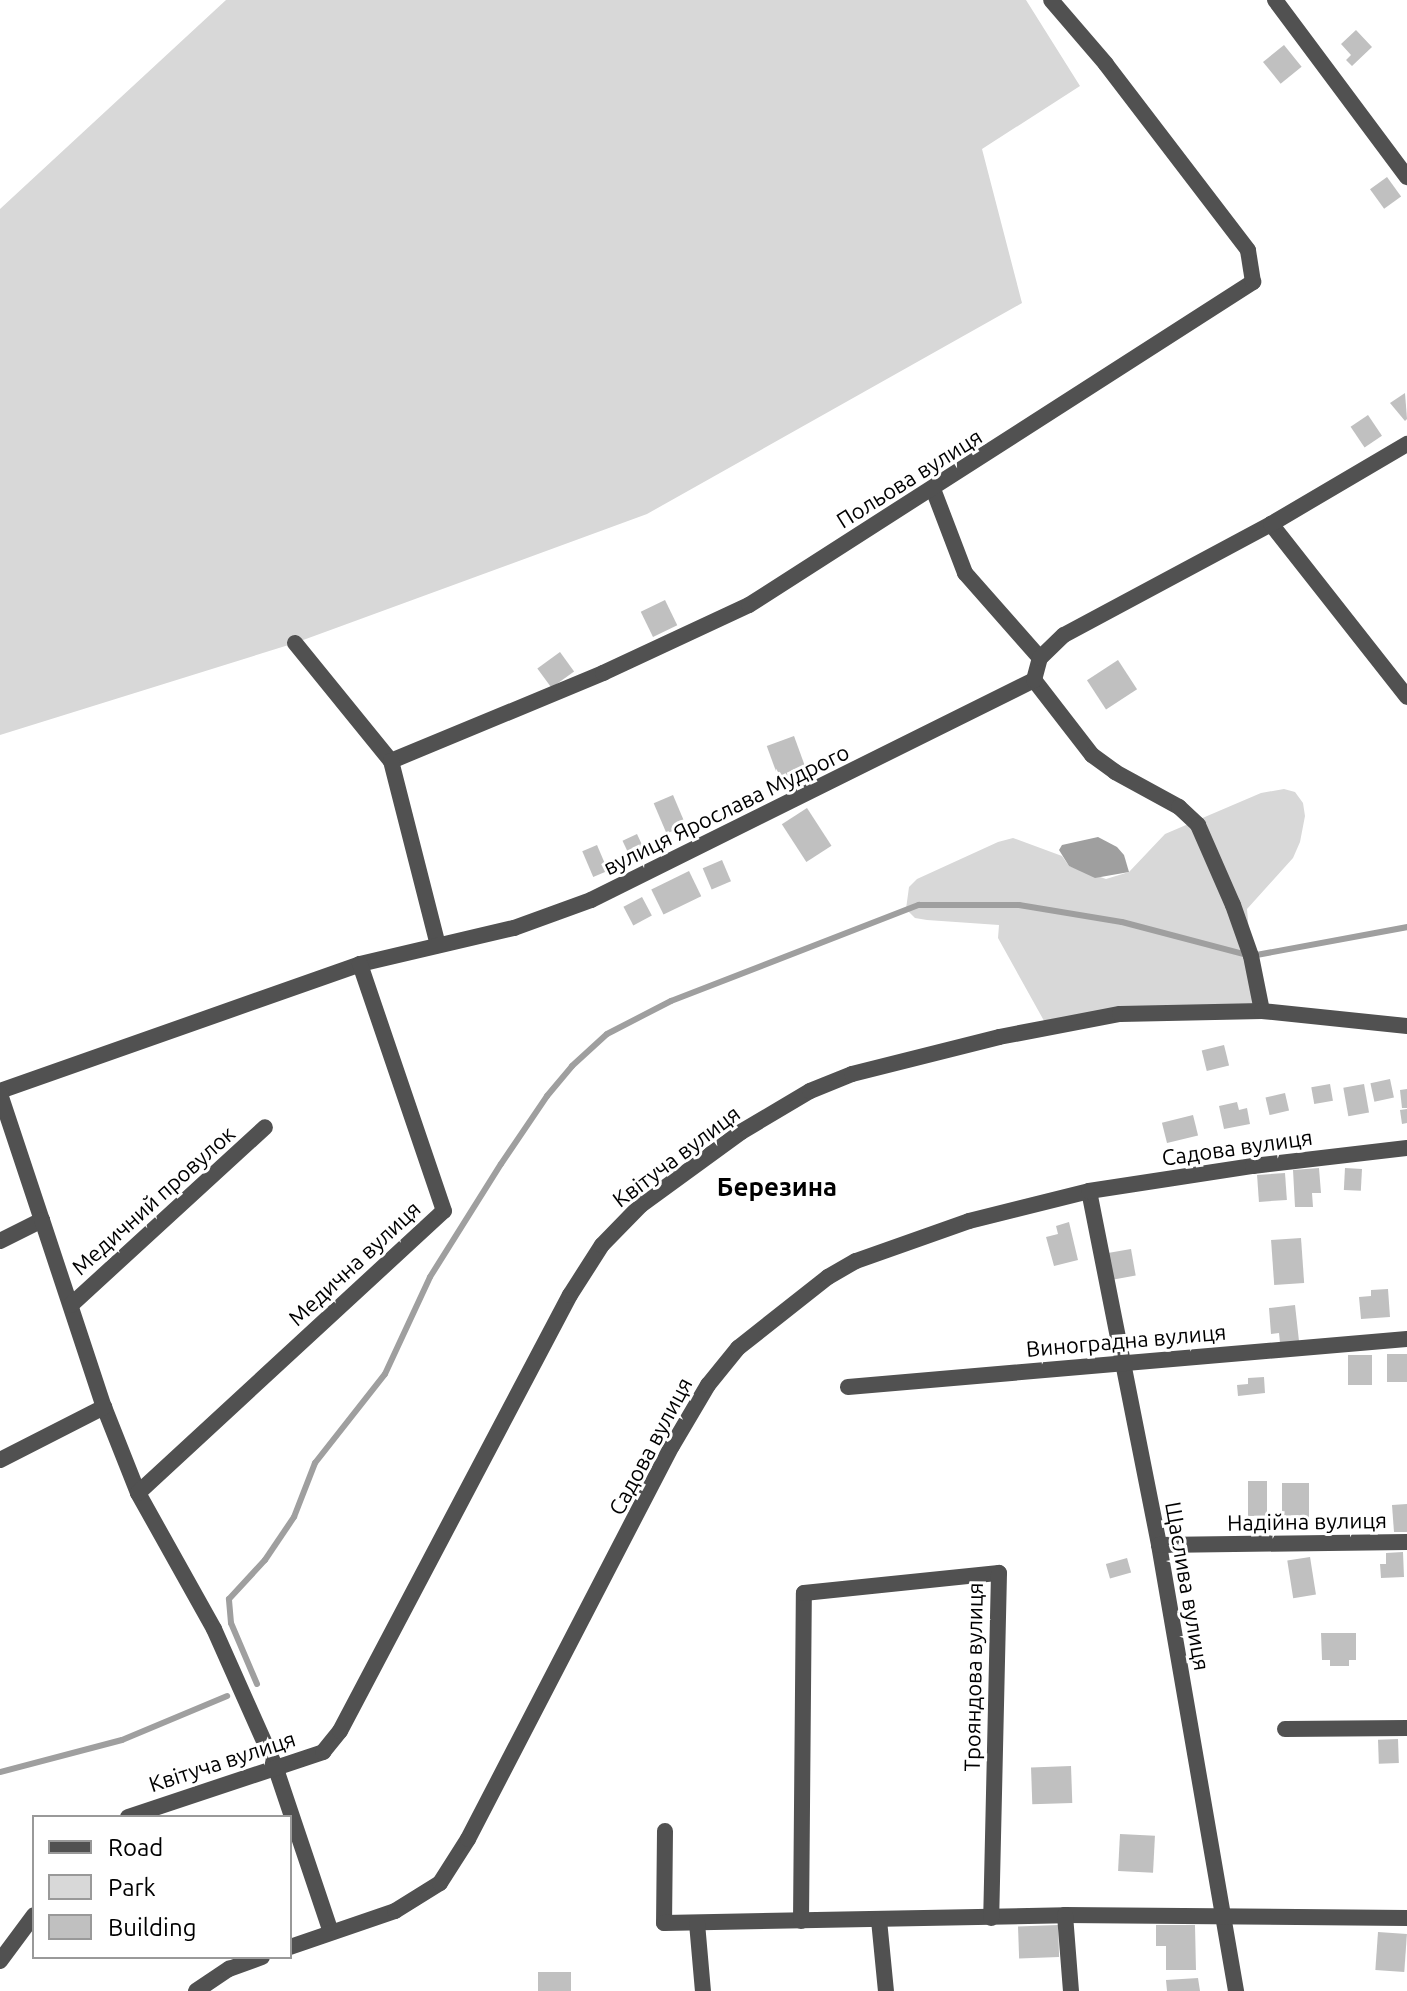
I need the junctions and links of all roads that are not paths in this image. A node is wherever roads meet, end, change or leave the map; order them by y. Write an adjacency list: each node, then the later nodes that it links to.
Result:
1 (1051, 0): 5 (street, Польова вулиця)
2 (1275, 0): 3 (street)
3 (1407, 177)
4 (1407, 444): 6 (street)
5 (933, 489): 8 (street); 11 (street, Польова вулиця)
6 (1271, 524): 8 (street); 10 (street)
7 (295, 643): 11 (street)
8 (1040, 658): 9 (street)
9 (1034, 680): 12 (street, вулиця Ярослава Мудрого); 14 (street)
10 (1407, 697)
11 (391, 761): 12 (street)
12 (438, 945): 13 (street, вулиця Ярослава Мудрого)
13 (360, 964): 16 (street, вулиця Ярослава Мудрого); 28 (street, Медична вулиця)
14 (1262, 1011): 15 (street, Квітуча вулиця); 33 (street, Квітуча вулиця)
15 (1407, 1026)
16 (0, 1093): 20 (street, вулиця Ярослава Мудрого)
17 (265, 1127): 22 (street, Медичний провулок)
18 (1407, 1148): 19 (street, Садова вулиця)
19 (1089, 1191): 24 (street, Щаслива вулиця); 46 (street, Садова вулиця)
20 (42, 1220): 21 (street); 22 (street)
21 (0, 1241)
22 (71, 1305): 26 (street)
23 (1407, 1339): 24 (street, Виноградна вулиця)
24 (1124, 1362): 25 (street, Виноградна вулиця); 30 (street, Щаслива вулиця)
25 (848, 1387)
26 (104, 1407): 27 (street); 28 (street)
27 (0, 1460)
28 (138, 1493): 33 (street)
29 (1407, 1542): 30 (street, Надійна вулиця)
30 (1159, 1545): 38 (street, Щаслива вулиця)
31 (1407, 1728): 32 (street)
32 (1285, 1729)
33 (275, 1766): 34 (street, Квітуча вулиця); 35 (street)
34 (134, 1815)
35 (292, 1815)
36 (292, 1816): 46 (street)
37 (665, 1831): 45 (street)
38 (1224, 1914): 39 (street); 42 (street); 55 (street, Щаслива вулиця)
39 (1065, 1915): 41 (street); 54 (street)
40 (32, 1917): 47 (street)
41 (991, 1918): 43 (street); 44 (street, Трояндова вулиця)
42 (1407, 1918)
43 (879, 1920): 44 (street); 53 (street)
44 (801, 1921): 45 (street)
45 (697, 1923): 52 (street)
46 (331, 1932): 48 (street, Садова вулиця)
47 (8, 1936): 50 (street)
48 (292, 1946)
49 (256, 1959): 51 (street)
50 (0, 1961)
51 (196, 1991)
52 (703, 1991)
53 (886, 1991)
54 (1071, 1991)
55 (1236, 1991)

